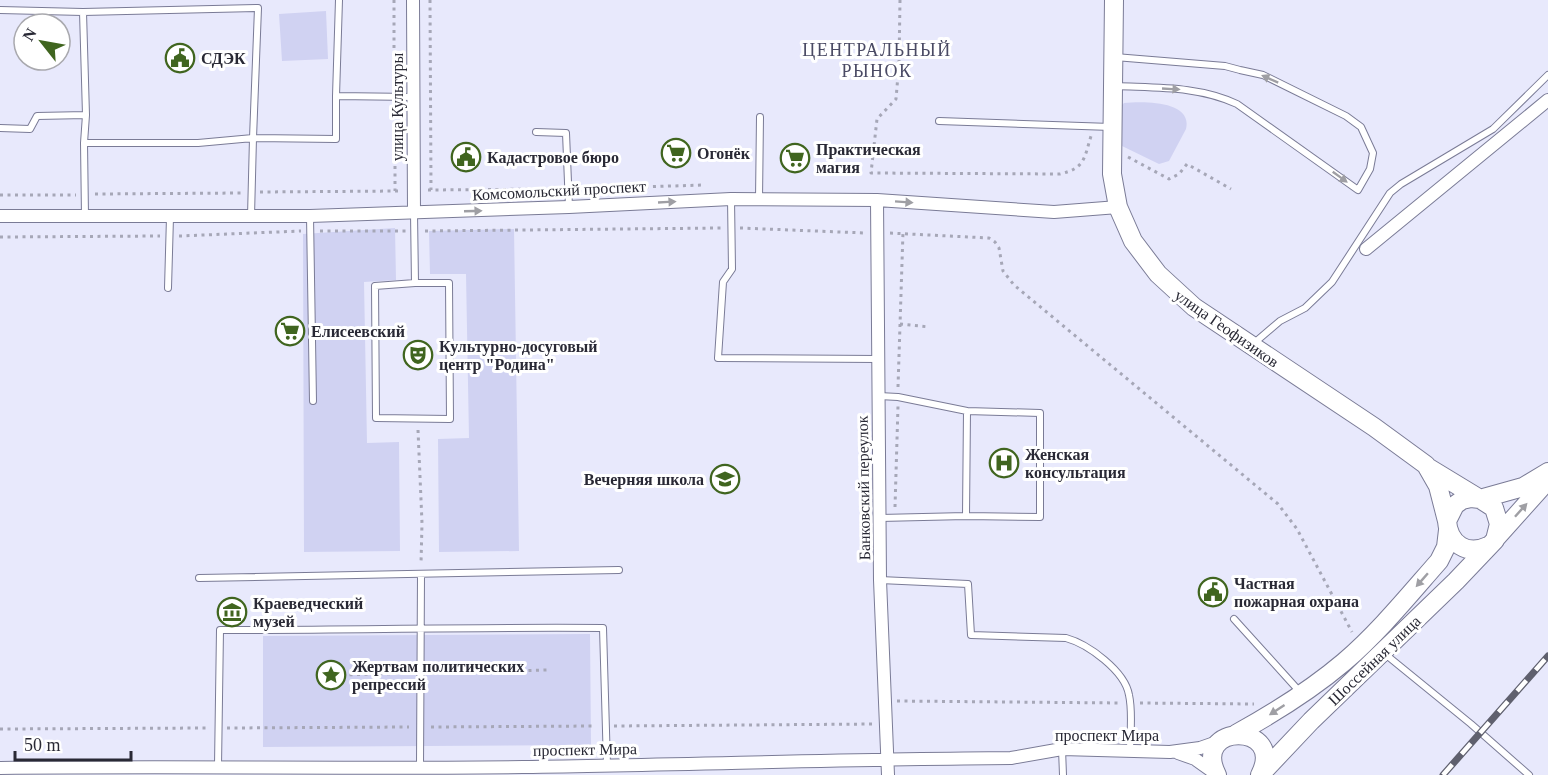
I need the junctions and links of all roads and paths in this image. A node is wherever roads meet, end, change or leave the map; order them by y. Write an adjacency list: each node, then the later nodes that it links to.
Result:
1 (339, 0): 11 (lane)
2 (413, 0): 12 (street, улица Культуры)
3 (430, 0): 25 (path)
4 (900, 0): 23 (path)
5 (1114, 0): 8 (main road, улица Геофизиков)
6 (0, 10): 7 (lane)
7 (83, 12): 14 (lane); 20 (lane)
8 (1114, 57): 10 (main road, улица Геофизиков); 10 (lane, one-way to 8)
9 (1548, 75): 53 (lane)
10 (1113, 86): 18 (main road, улица Геофизиков)
11 (336, 96): 12 (lane); 20 (lane)
12 (414, 97): 35 (street, улица Культуры)
13 (1548, 100): 48 (street)
14 (86, 115): 17 (lane); 21 (lane)
15 (760, 117): 31 (lane)
16 (939, 121): 18 (lane)
17 (0, 128)
18 (1111, 128): 34 (main road, улица Геофизиков)
19 (536, 132): 33 (lane)
20 (252, 138): 21 (lane); 27 (lane)
21 (84, 143): 29 (lane)
22 (1122, 154): 24 (path)
23 (871, 173)
24 (1231, 189)
25 (431, 190)
26 (395, 191): 27 (path)
27 (252, 192): 29 (path); 37 (lane)
28 (0, 195): 29 (path)
29 (85, 195): 39 (lane)
30 (731, 199): 31 (street, Комсомольский проспект); 33 (street, Комсомольский проспект, one-way to 30); 41 (lane)
31 (759, 199): 32 (street, Комсомольский проспект)
32 (877, 201): 34 (street, Комсомольский проспект, one-way to 34); 45 (street, Банковский переулок)
33 (569, 207): 35 (street, Комсомольский проспект, one-way to 33)
34 (1118, 207): 53 (main road, улица Геофизиков)
35 (414, 213): 38 (street, Комсомольский проспект); 43 (lane)
36 (0, 216): 39 (street, Комсомольский проспект)
37 (251, 216): 38 (street, Комсомольский проспект); 40 (street, Комсомольский проспект)
38 (310, 216): 42 (lane)
39 (85, 217): 40 (street, Комсомольский проспект)
40 (170, 217): 46 (lane)
41 (730, 227): 43 (path); 45 (path); 54 (lane)
42 (311, 231): 43 (path); 46 (path); 57 (lane)
43 (414, 231): 49 (lane)
44 (903, 232): 45 (path); 51 (path); 75 (path)
45 (878, 233): 54 (street, Банковский переулок)
46 (169, 236): 47 (path); 50 (lane)
47 (0, 237)
48 (1366, 249)
49 (415, 283): 59 (lane); 59 (lane)
50 (168, 288)
51 (900, 324): 52 (path); 56 (path)
52 (929, 327)
53 (1250, 346): 60 (main road, улица Геофизиков)
54 (878, 359): 55 (street, Банковский переулок)
55 (879, 396): 56 (lane); 65 (street, Банковский переулок)
56 (898, 397): 58 (lane); 66 (path)
57 (314, 401)
58 (967, 411): 64 (lane); 64 (lane)
59 (417, 419): 70 (path)
60 (1426, 465): 63 (main road); 67 (main road, улица Геофизиков)
61 (1548, 472): 63 (main road)
62 (1548, 480): 68 (main road, Шоссейная улица, one-way to 62)
63 (1480, 499): 67 (main road); 68 (main road)
64 (966, 516): 66 (lane)
65 (880, 518): 66 (lane); 72 (street, Банковский переулок)
66 (895, 518)
67 (1447, 526): 68 (main road); 80 (main road, Шоссейная улица, one-way to 80)
68 (1491, 543): 76 (main road, Шоссейная улица)
69 (619, 570): 70 (lane)
70 (421, 574): 71 (lane); 74 (lane)
71 (199, 578)
72 (880, 579): 82 (lane); 93 (street, Банковский переулок)
73 (1234, 619): 80 (lane)
74 (420, 627): 78 (lane); 85 (lane); 87 (lane)
75 (1355, 638)
76 (1383, 652): 104 (main road, Шоссейная улица); 105 (lane)
77 (547, 670): 78 (path)
78 (420, 673): 79 (path); 86 (lane)
79 (342, 675)
80 (1301, 694): 89 (main road, Шоссейная улица, one-way to 89)
81 (893, 701): 82 (path)
82 (1130, 703): 83 (path); 91 (lane)
83 (1262, 704)
84 (874, 724): 85 (path)
85 (606, 726): 86 (path); 94 (lane)
86 (420, 727): 87 (path); 95 (lane)
87 (218, 728): 88 (path); 97 (lane)
88 (0, 729)
89 (1228, 737): 92 (street, проспект Мира); 103 (main road); 104 (main road)
90 (1062, 749): 91 (street, проспект Мира); 93 (street, проспект Мира); 102 (lane)
91 (1130, 751): 92 (street, проспект Мира)
92 (1170, 752): 103 (street, проспект Мира)
93 (886, 759): 98 (street, проспект Мира); 101 (street, Банковский переулок)
94 (607, 766): 98 (street, проспект Мира); 100 (street, проспект Мира)
95 (420, 767): 99 (street, проспект Мира); 100 (street, проспект Мира)
96 (0, 768): 97 (street, проспект Мира)
97 (218, 770): 99 (street, проспект Мира)
98 (621, 770)
99 (306, 771)
100 (439, 771)
101 (888, 775)
102 (1063, 775)
103 (1217, 775)
104 (1260, 775)
105 (1529, 775)

